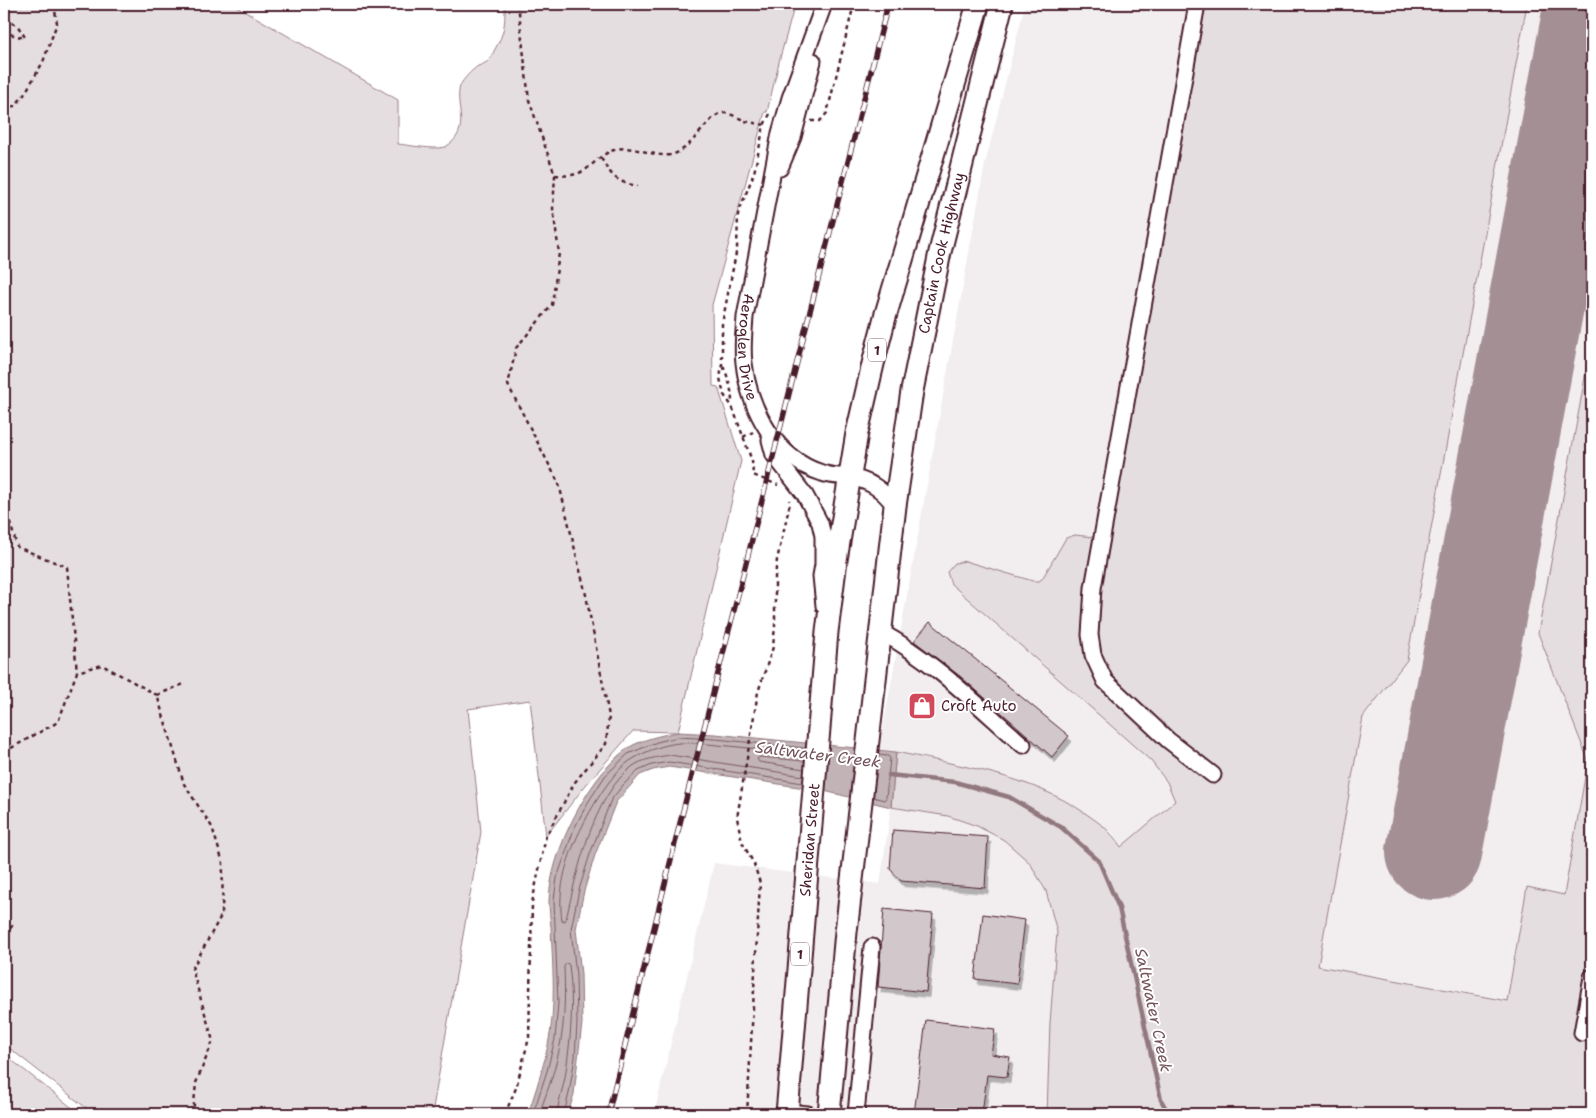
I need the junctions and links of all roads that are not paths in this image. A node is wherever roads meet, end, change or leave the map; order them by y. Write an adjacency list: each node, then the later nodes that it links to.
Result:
1 (825, 4): 5 (street, Aeroglen Drive)
2 (978, 4): 6 (highway, 1)
3 (1002, 4): 7 (highway, Captain Cook Highway)
4 (1197, 4): 11 (street)
5 (767, 429): 6 (street, Aeroglen Drive); 8 (street, Aeroglen Drive)
6 (850, 477): 7 (street, Aeroglen Drive); 8 (highway, Sheridan Street / 1)
7 (896, 506): 9 (highway)
8 (827, 632): 15 (highway, Sheridan Street / 1)
9 (881, 632): 10 (street); 16 (highway)
10 (1023, 745)
11 (1214, 775)
12 (872, 946): 17 (street)
13 (1592, 977): 14 (street)
14 (1582, 1033)
15 (794, 1114)
16 (829, 1114)
17 (856, 1114)

